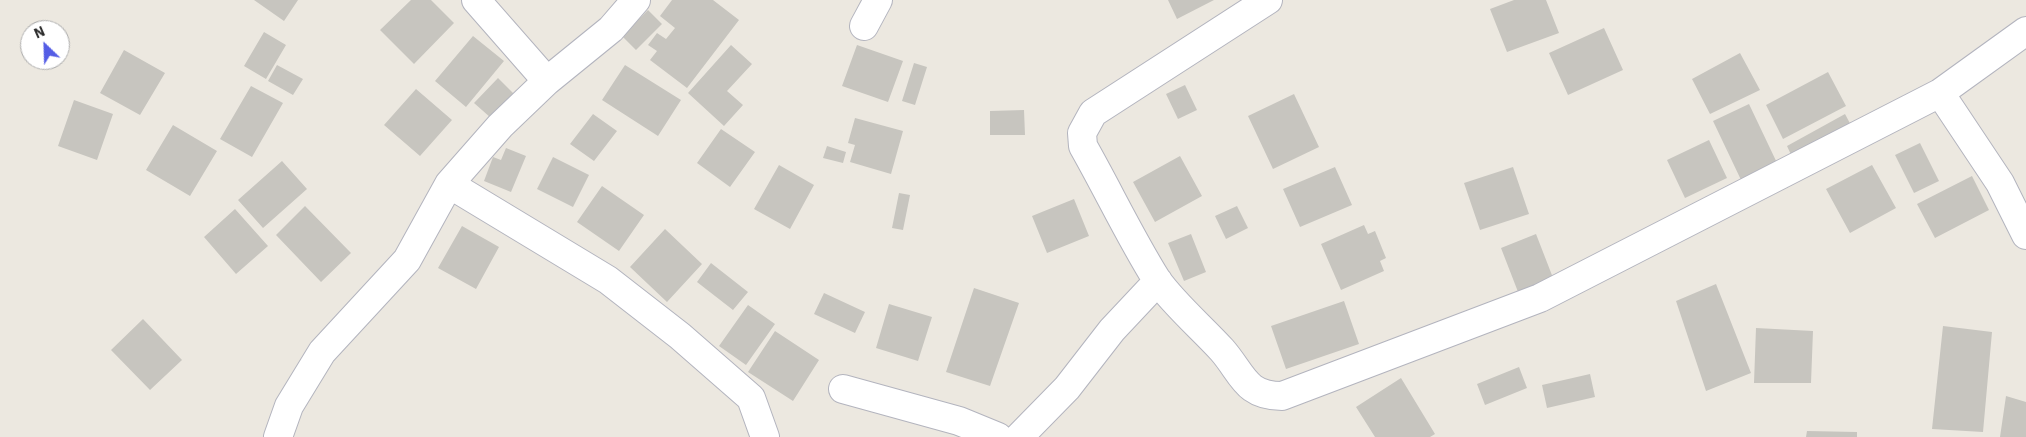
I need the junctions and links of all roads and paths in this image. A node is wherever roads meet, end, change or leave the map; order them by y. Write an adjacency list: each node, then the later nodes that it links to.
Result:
1 (476, 0): 7 (street)
2 (636, 0): 7 (street)
3 (878, 0): 5 (street)
4 (1268, 0): 11 (street)
5 (864, 26)
6 (2026, 31): 8 (street)
7 (546, 81): 9 (street)
8 (1940, 93): 10 (street); 11 (street)
9 (449, 184): 13 (street); 14 (street)
10 (2026, 235)
11 (1158, 281): 16 (street)
12 (843, 389): 15 (street)
13 (278, 437)
14 (765, 437)
15 (998, 437)
16 (1020, 437)

